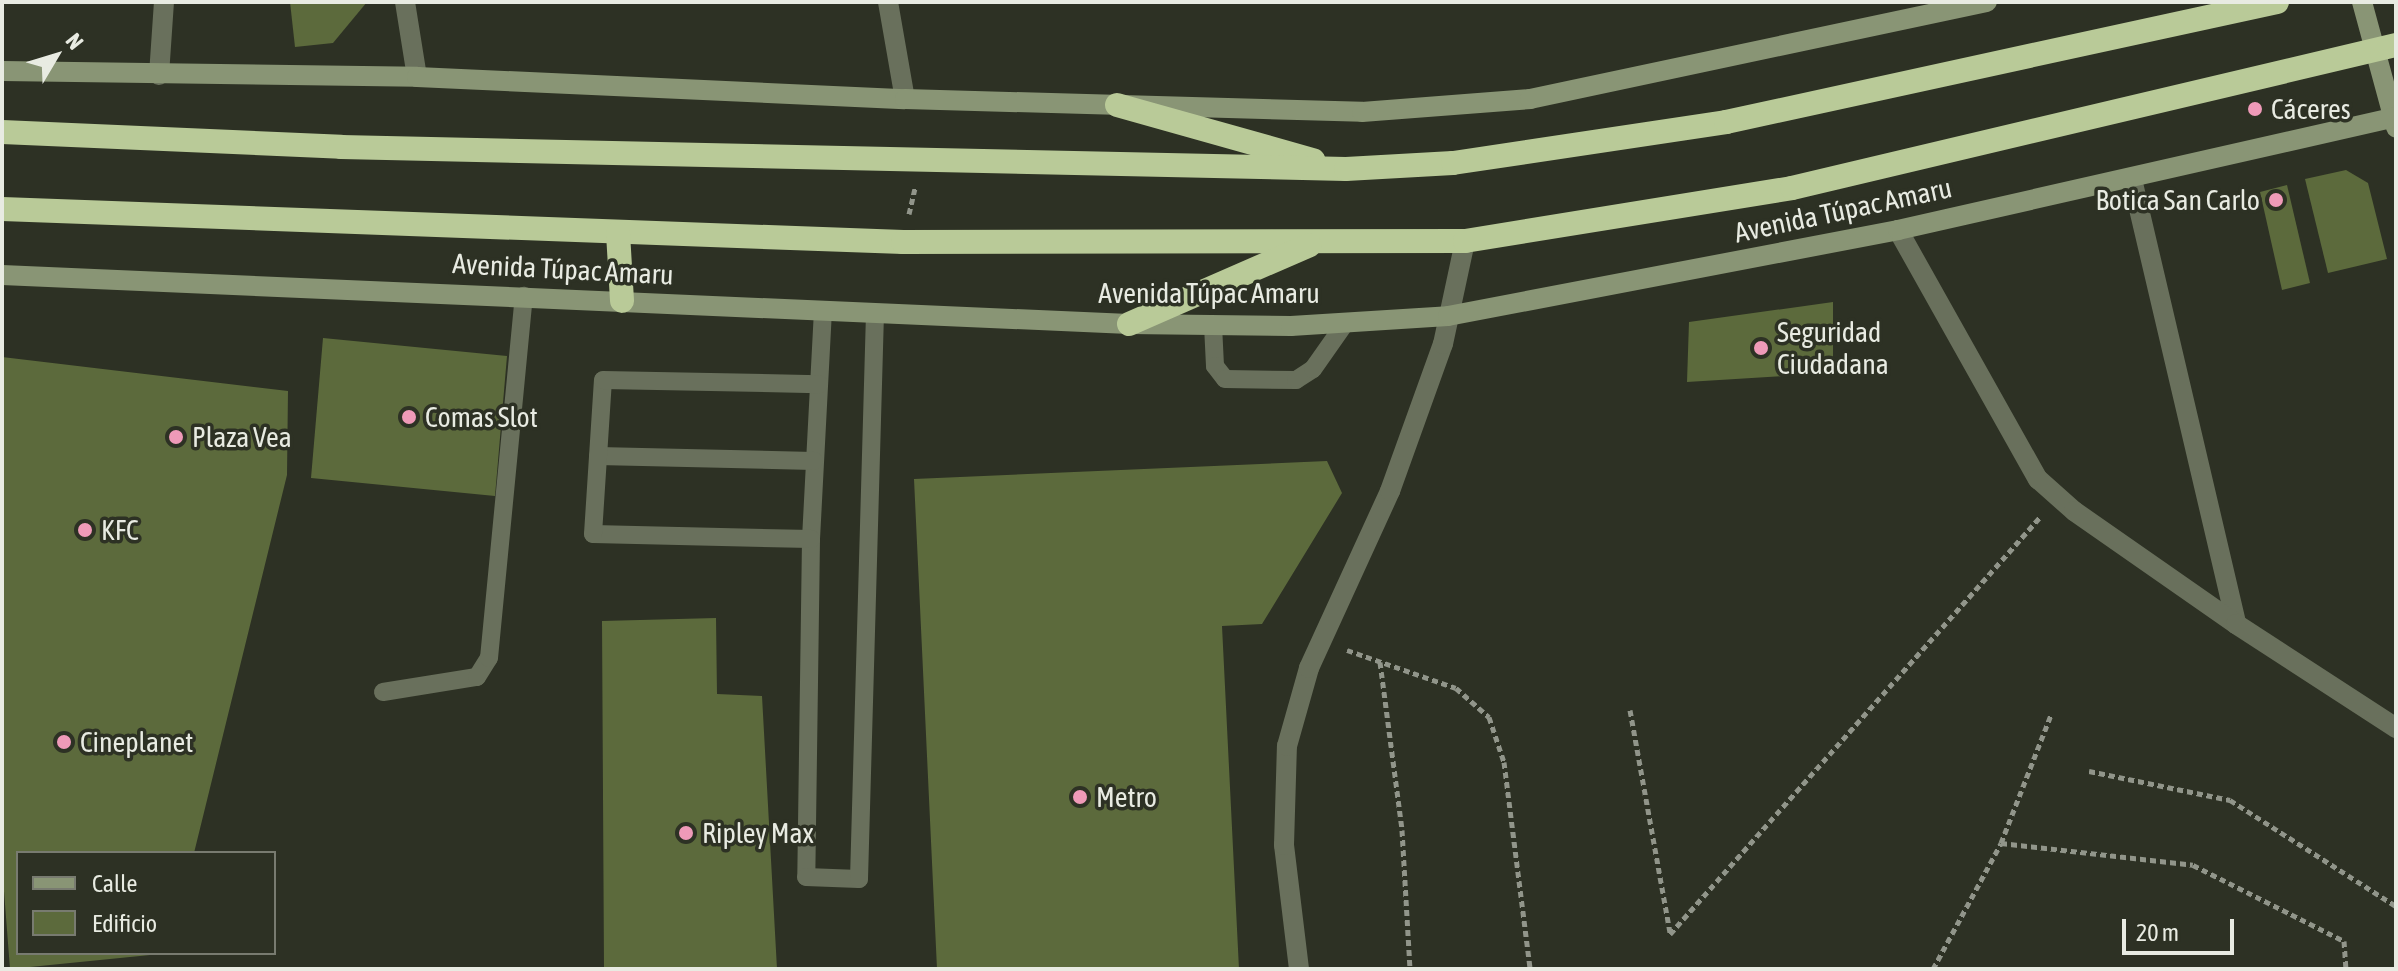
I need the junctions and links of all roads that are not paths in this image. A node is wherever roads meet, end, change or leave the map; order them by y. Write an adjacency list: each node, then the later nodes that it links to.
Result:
1 (164, 2): 9 (street)
2 (405, 2): 10 (street)
3 (888, 2): 11 (street)
4 (1987, 2): 12 (street)
5 (2277, 2): 15 (highway)
6 (2362, 2): 7 (street)
7 (2386, 47): 13 (street); 21 (highway, Avenida Túpac Amaru)
8 (2, 71): 9 (street)
9 (159, 75): 10 (street)
10 (417, 77): 11 (street)
11 (905, 99): 12 (street)
12 (1117, 105): 15 (highway)
13 (2395, 121): 16 (street, Avenida Túpac Amaru)
14 (2, 132): 15 (highway)
15 (1346, 169)
16 (2132, 179): 18 (street, Avenida Túpac Amaru); 35 (street)
17 (2, 209): 19 (highway, Avenida Túpac Amaru)
18 (1898, 230): 27 (street, Avenida Túpac Amaru); 35 (street)
19 (618, 233): 20 (highway, Avenida Túpac Amaru); 24 (highway)
20 (1318, 241): 21 (highway, Avenida Túpac Amaru); 29 (highway)
21 (1465, 241): 27 (street)
22 (2, 275): 23 (street, Avenida Túpac Amaru)
23 (524, 296): 24 (street, Avenida Túpac Amaru); 36 (lane)
24 (622, 301): 25 (street, Avenida Túpac Amaru)
25 (823, 310): 26 (street, Avenida Túpac Amaru); 31 (lane)
26 (875, 314): 29 (street, Avenida Túpac Amaru); 34 (lane)
27 (1448, 316): 28 (street, Avenida Túpac Amaru); 38 (street)
28 (1346, 322): 30 (street, Avenida Túpac Amaru); 30 (lane)
29 (1129, 324): 30 (street, Avenida Túpac Amaru)
30 (1213, 325)
31 (819, 384): 32 (lane); 33 (lane)
32 (598, 456): 33 (lane); 34 (lane)
33 (814, 461): 34 (lane)
34 (811, 539)
35 (2236, 624): 37 (street)
36 (383, 692)
37 (2396, 728)
38 (1299, 969)

